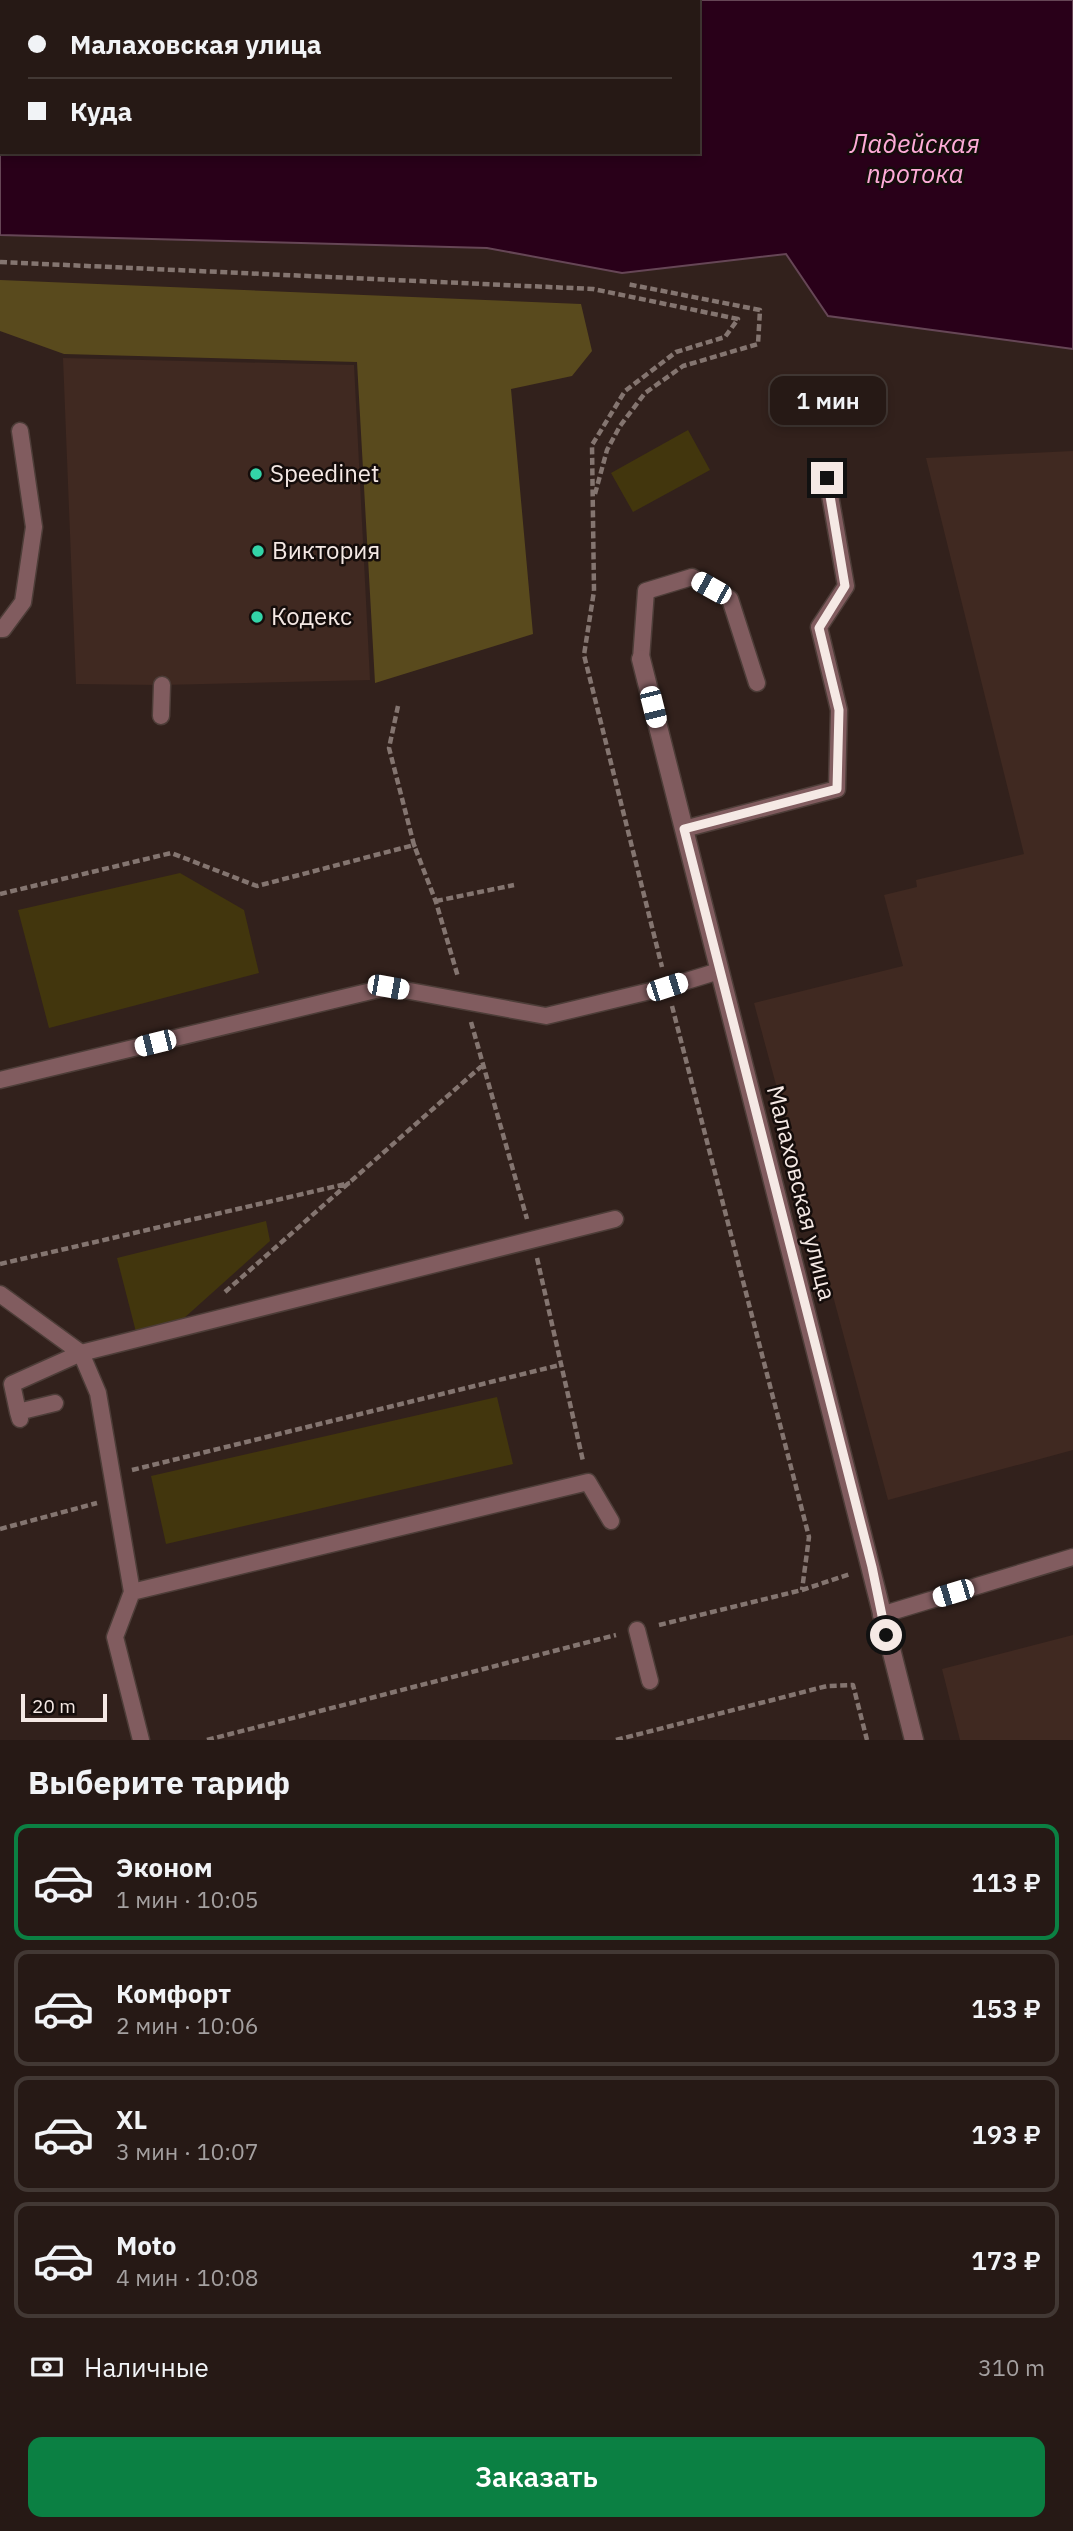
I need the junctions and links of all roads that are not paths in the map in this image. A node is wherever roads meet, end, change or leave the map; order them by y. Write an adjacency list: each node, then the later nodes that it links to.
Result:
1 (20, 431): 3 (lane)
2 (827, 478): 8 (lane)
3 (0, 629)
4 (641, 659): 5 (lane); 8 (street, Малаховская улица)
5 (757, 683)
6 (162, 685): 7 (lane)
7 (161, 716)
8 (684, 829): 9 (street, Малаховская улица)
9 (719, 971): 10 (lane); 18 (street, Малаховская улица)
10 (0, 1080)
11 (615, 1219): 13 (lane)
12 (0, 1294): 13 (lane)
13 (81, 1353): 14 (lane); 17 (lane)
14 (55, 1403)
15 (611, 1521): 17 (lane)
16 (1073, 1557): 18 (lane)
17 (132, 1592): 21 (lane)
18 (881, 1615): 22 (street, Малаховская улица)
19 (638, 1630): 20 (lane)
20 (649, 1681)
21 (141, 1740)
22 (914, 1740)

